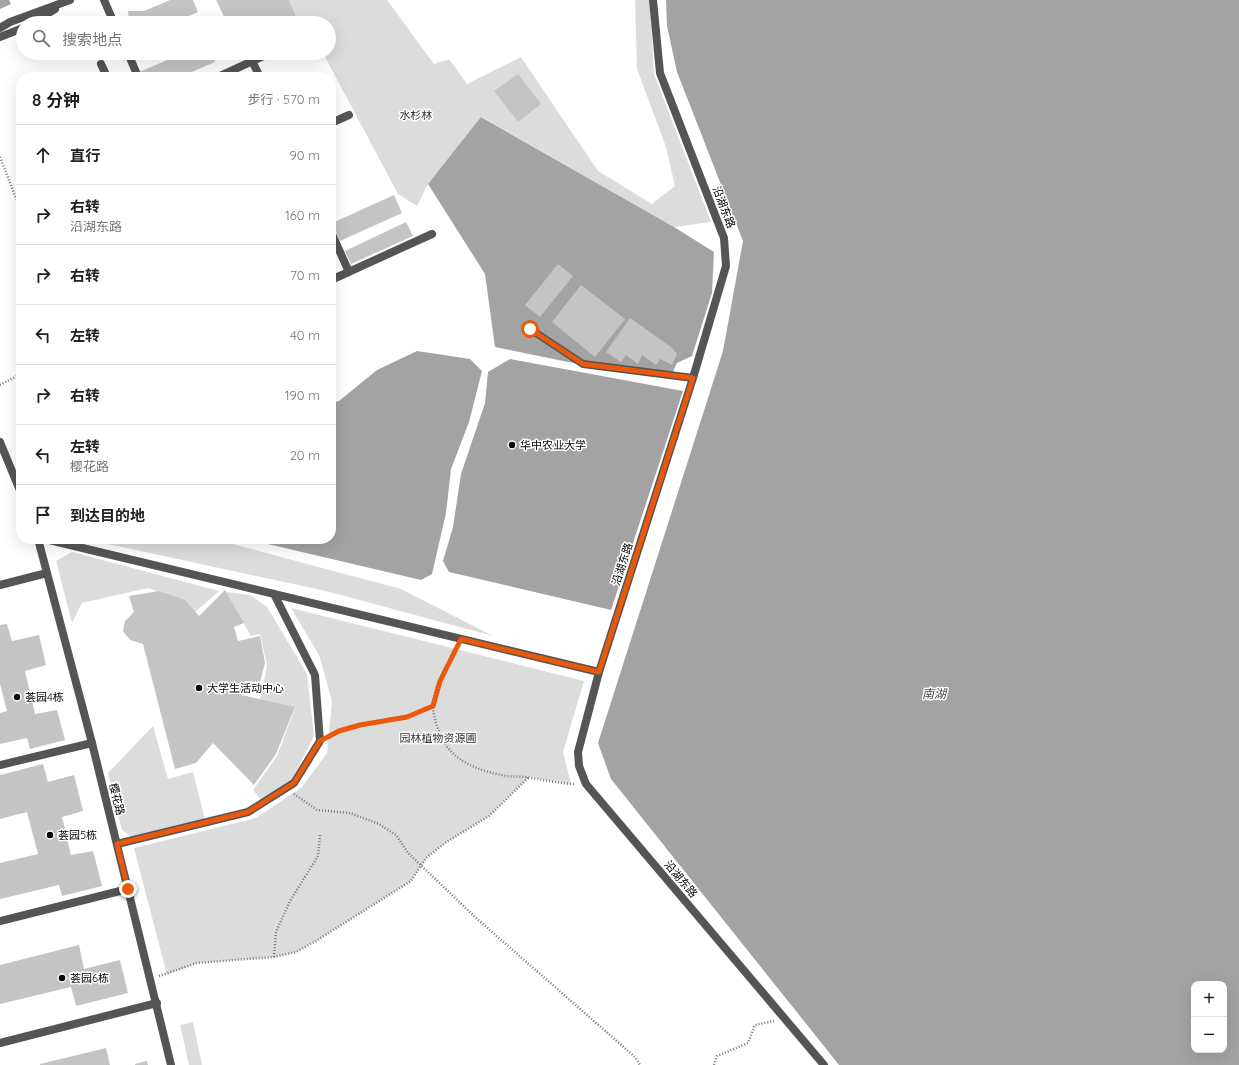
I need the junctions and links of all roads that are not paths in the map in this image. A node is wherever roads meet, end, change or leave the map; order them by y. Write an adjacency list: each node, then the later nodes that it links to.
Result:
1 (71, 0): 4 (street); 5 (street)
2 (104, 0): 6 (street)
3 (654, 0): 25 (street, 沿湖东路)
4 (27, 16)
5 (44, 16)
6 (111, 16)
7 (16, 20): 8 (street)
8 (0, 28)
9 (16, 31): 10 (street)
10 (0, 38)
11 (131, 60): 15 (street)
12 (252, 61): 16 (street); 17 (street)
13 (101, 64): 14 (street)
14 (105, 72)
15 (136, 72)
16 (229, 72)
17 (258, 72)
18 (349, 115): 19 (street)
19 (336, 121)
20 (432, 234): 22 (street)
21 (336, 243): 22 (street)
22 (349, 272): 23 (street)
23 (336, 278)
24 (530, 329): 25 (street)
25 (693, 378): 33 (street, 沿湖东路)
26 (0, 442): 27 (street)
27 (16, 481)
28 (39, 544): 30 (street, 樱花路)
29 (66, 544): 32 (street)
30 (47, 573): 31 (street); 34 (street, 樱花路)
31 (0, 585)
32 (274, 594): 33 (street); 36 (street)
33 (599, 672): 42 (street, 沿湖东路)
34 (92, 743): 35 (street); 36 (street, 樱花路)
35 (0, 765)
36 (117, 844): 37 (street, 樱花路)
37 (128, 889): 38 (street); 39 (street, 樱花路)
38 (0, 921)
39 (157, 1003): 40 (street); 41 (street, 樱花路)
40 (0, 1043)
41 (170, 1065)
42 (824, 1065)

